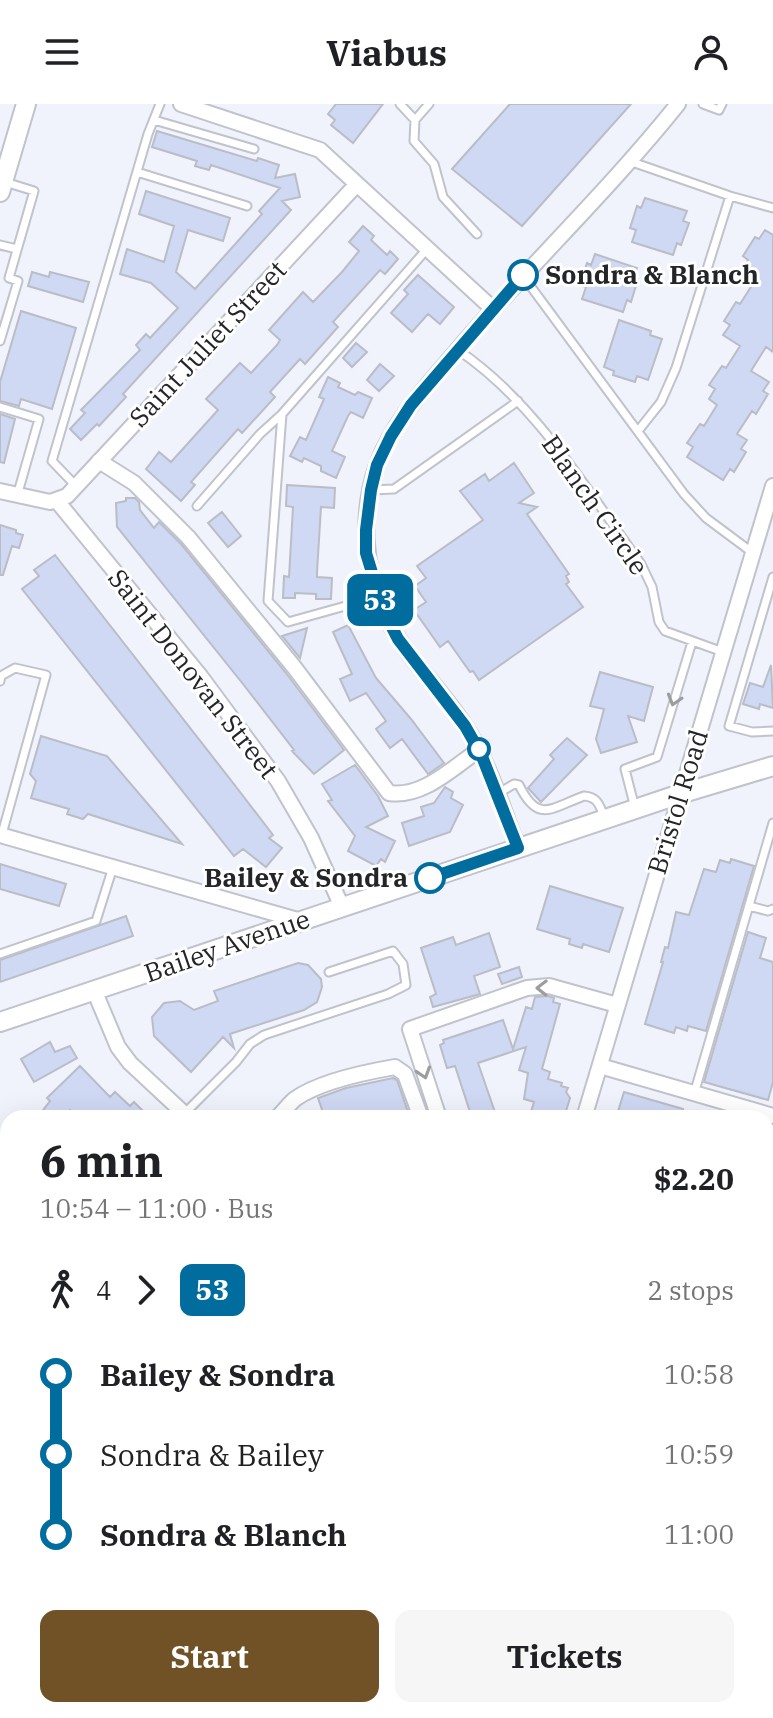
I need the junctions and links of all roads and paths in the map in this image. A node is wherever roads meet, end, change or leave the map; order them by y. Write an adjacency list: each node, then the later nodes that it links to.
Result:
1 (26, 104): 15 (street)
2 (160, 104): 9 (lane)
3 (181, 104): 14 (street)
4 (400, 104): 10 (lane)
5 (429, 104): 10 (lane)
6 (678, 104): 12 (street)
7 (703, 104): 8 (lane)
8 (722, 104)
9 (154, 120): 11 (lane); 13 (lane)
10 (415, 120): 19 (lane)
11 (254, 149)
12 (632, 162): 16 (lane); 23 (street)
13 (137, 172): 17 (lane); 34 (lane)
14 (357, 184): 21 (street); 33 (street, Saint Juliet Street)
15 (2, 187): 22 (lane)
16 (730, 196): 18 (lane); 32 (lane)
17 (247, 206)
18 (773, 208)
19 (477, 234)
20 (0, 245): 22 (lane)
21 (427, 248): 26 (street); 31 (lane)
22 (17, 249): 25 (lane)
23 (523, 275): 26 (street); 32 (lane)
24 (0, 301): 25 (lane)
25 (11, 304): 27 (lane)
26 (493, 309): 28 (street)
27 (0, 341)
28 (458, 350): 29 (lane, Blanch Circle); 36 (street)
29 (518, 401): 36 (lane); 44 (lane, Blanch Circle)
30 (0, 407): 38 (lane)
31 (282, 414): 40 (lane); 43 (lane)
32 (638, 431): 41 (lane)
33 (99, 461): 34 (street, Saint Juliet Street); 48 (street)
34 (76, 486): 39 (street, Saint Juliet Street)
35 (773, 486): 41 (street, Bristol Road)
36 (371, 490): 43 (street)
37 (0, 491): 38 (street)
38 (17, 496): 39 (street)
39 (57, 501): 59 (street, Saint Donovan Street)
40 (197, 506)
41 (753, 553): 45 (street, Bristol Road)
42 (773, 577): 47 (lane)
43 (377, 592): 48 (street)
44 (692, 642): 45 (lane, Blanch Circle); 52 (lane, one-way to 52)
45 (723, 652): 51 (street, Bristol Road)
46 (0, 681): 55 (lane)
47 (773, 731)
48 (479, 750): 50 (street)
49 (773, 766): 51 (street, Bailey Avenue)
50 (497, 794): 53 (lane); 56 (street)
51 (680, 794): 52 (street, Bailey Avenue); 65 (street, Bristol Road)
52 (635, 809): 53 (street, Bailey Avenue)
53 (605, 819): 56 (street, Bailey Avenue)
54 (773, 823): 58 (lane)
55 (1, 835): 57 (street)
56 (518, 848): 59 (street, Bailey Avenue)
57 (113, 867): 61 (street); 62 (lane)
58 (749, 906): 60 (lane); 68 (lane)
59 (342, 907): 61 (street, Bailey Avenue)
60 (773, 909)
61 (301, 921): 64 (street, Bailey Avenue)
62 (0, 954)
63 (329, 972): 70 (lane)
64 (94, 990): 66 (street, Bailey Avenue); 69 (street)
65 (617, 1005): 67 (street, Bristol Road); 73 (street, one-way to 73)
66 (0, 1022)
67 (600, 1066): 68 (street); 74 (street, Bristol Road)
68 (694, 1094): 75 (street)
69 (180, 1110)
70 (192, 1110)
71 (285, 1110): 72 (street)
72 (418, 1110)
73 (436, 1110)
74 (586, 1110)
75 (751, 1110)

